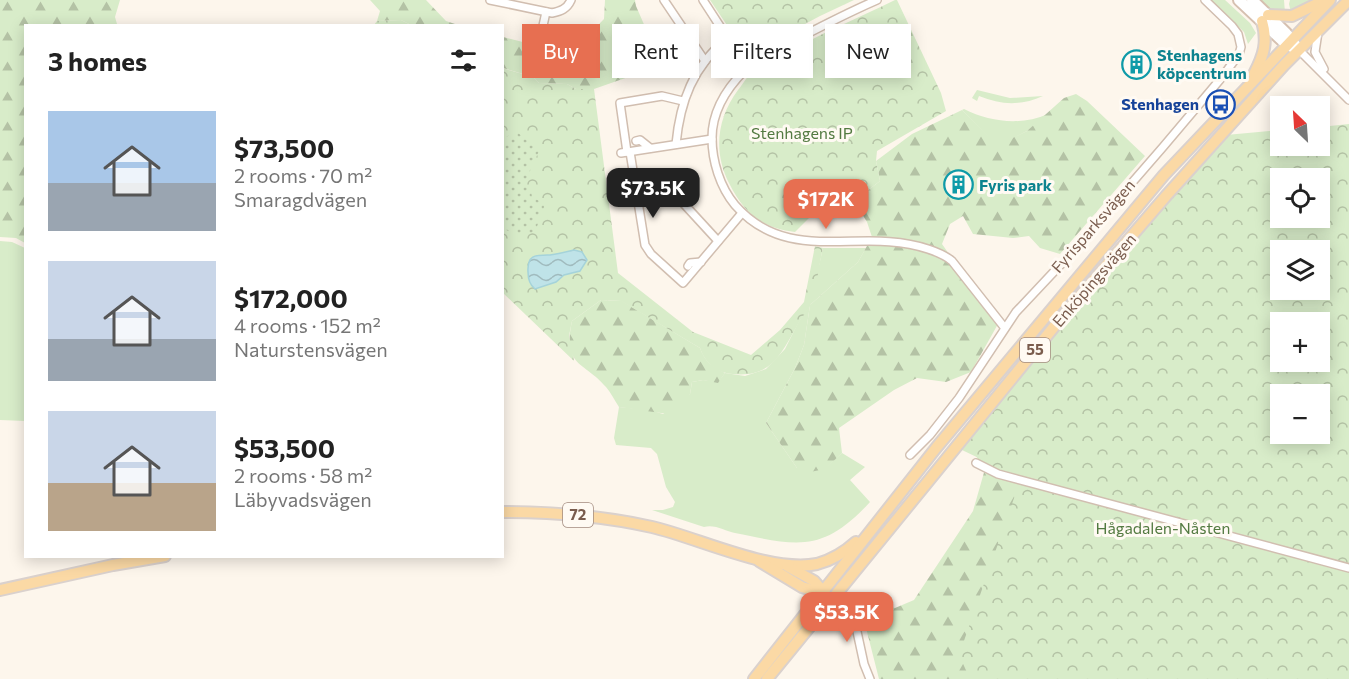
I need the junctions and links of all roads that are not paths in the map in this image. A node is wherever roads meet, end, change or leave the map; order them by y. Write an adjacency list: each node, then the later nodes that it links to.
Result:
1 (490, 0): 12 (street)
2 (571, 0): 12 (street)
3 (664, 0): 21 (street)
4 (703, 0): 15 (street)
5 (877, 0): 16 (street)
6 (1206, 0): 37 (street, Fyrisparksvägen)
7 (1239, 0): 13 (street)
8 (1252, 0): 13 (street)
9 (1325, 0): 13 (main road)
10 (1330, 0): 18 (main road, Enköpingsvägen / 55)
11 (1349, 0): 17 (main road, Enköpingsvägen / 55)
12 (546, 12): 14 (street)
13 (1265, 18): 18 (street); 24 (main road)
14 (543, 24)
15 (718, 24)
16 (813, 31)
17 (1318, 31): 19 (main road, Enköpingsvägen / 55); 23 (street)
18 (1290, 43): 19 (street); 24 (main road, Enköpingsvägen / 55)
19 (1299, 50): 23 (street); 49 (main road, Enköpingsvägen / 55)
20 (711, 55): 21 (street)
21 (705, 61): 26 (street)
22 (738, 78): 27 (street)
23 (1334, 83): 25 (street)
24 (1250, 84): 41 (main road, Enköpingsvägen / 55)
25 (1349, 100)
26 (683, 101): 29 (street); 31 (street)
27 (712, 139): 29 (street); 33 (street)
28 (636, 141): 30 (street)
29 (676, 144): 30 (street)
30 (650, 148): 31 (street)
31 (626, 152): 35 (street)
32 (684, 204): 34 (street)
33 (742, 213): 34 (street); 37 (street)
34 (718, 241): 35 (street)
35 (700, 262): 36 (street)
36 (688, 266)
37 (1004, 327): 38 (street, Fyrisparksvägen)
38 (910, 455)
39 (976, 463): 45 (street)
40 (504, 512): 43 (main road, 72)
41 (880, 519): 44 (main road); 48 (main road, Enköpingsvägen / 55)
42 (153, 558): 47 (main road)
43 (753, 558): 44 (main road, 72); 46 (main road, 72)
44 (781, 563): 48 (main road, 72)
45 (1349, 568)
46 (802, 587): 48 (main road, 72); 50 (main road)
47 (0, 590)
48 (822, 593): 49 (main road, 72); 50 (main road, 55)
49 (832, 600): 52 (main road, 55); 53 (street)
50 (806, 611): 51 (main road, 55)
51 (754, 679)
52 (767, 679)
53 (870, 679)

